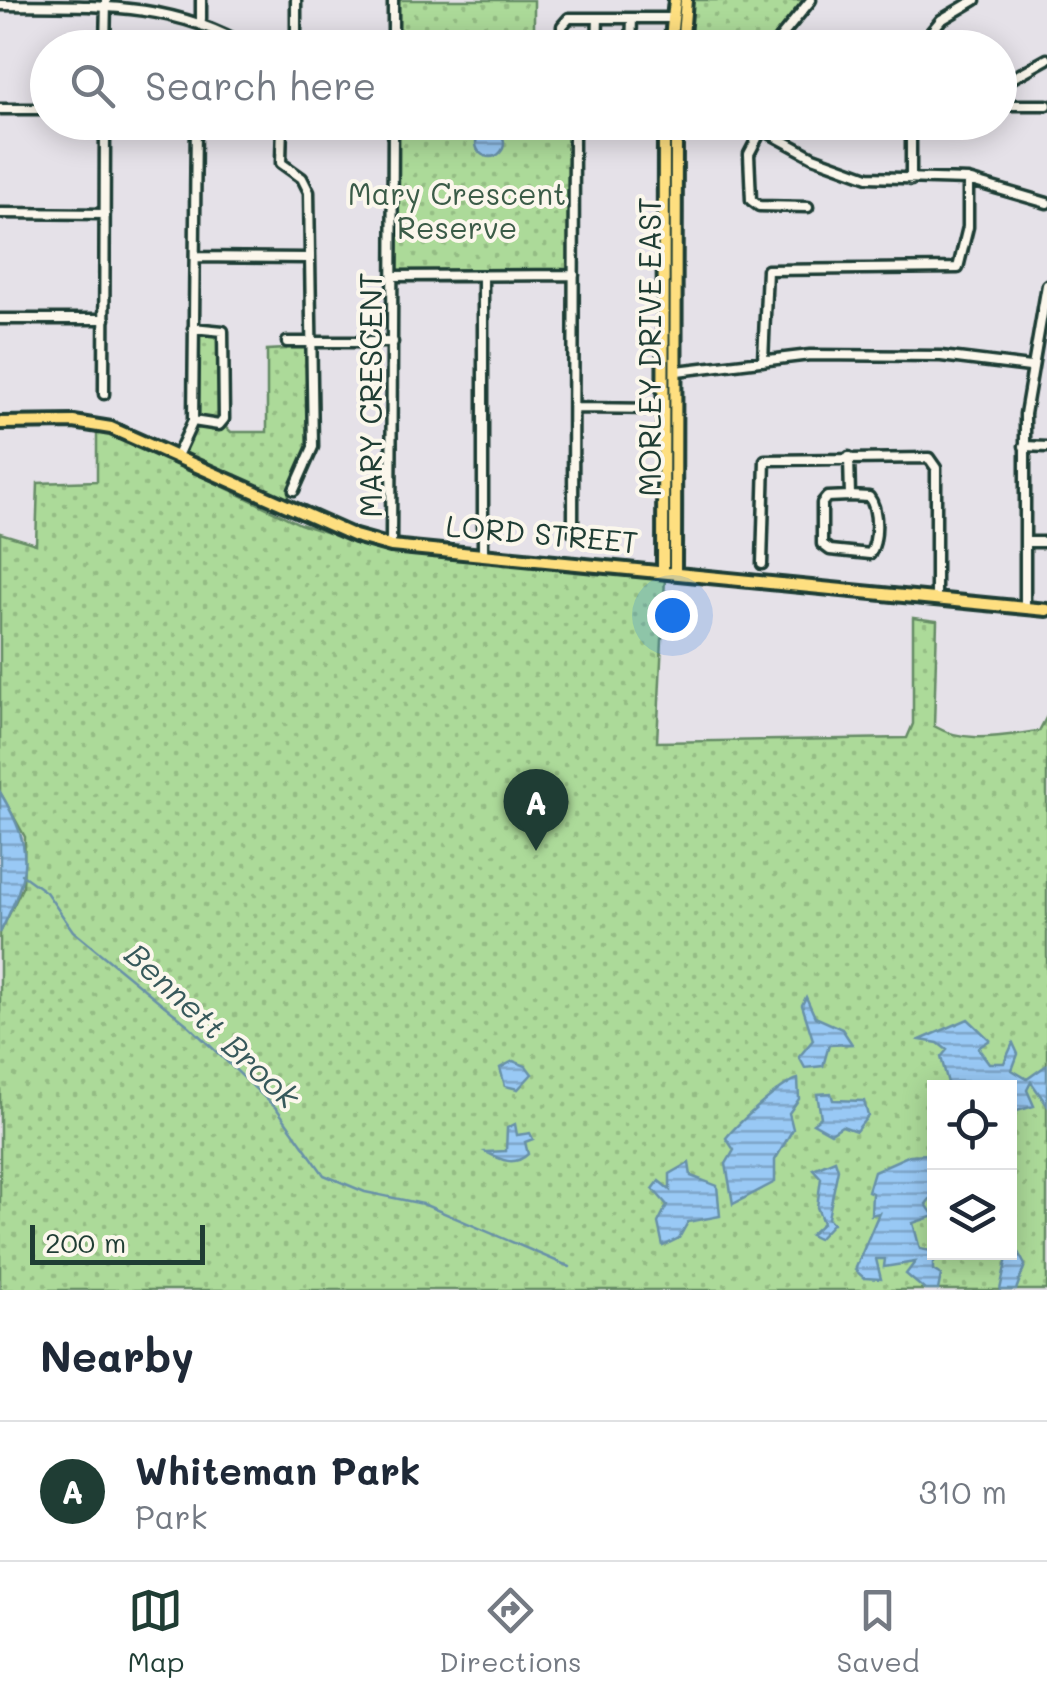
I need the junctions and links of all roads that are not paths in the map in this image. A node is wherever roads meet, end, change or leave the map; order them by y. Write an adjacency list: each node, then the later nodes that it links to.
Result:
1 (201, 0): 10 (street)
2 (296, 0): 16 (street)
3 (393, 0): 17 (street)
4 (674, 0): 13 (main road)
5 (686, 0): 22 (main road)
6 (811, 0): 23 (street)
7 (975, 0): 24 (street)
8 (106, 3): 9 (street); 10 (street); 14 (street)
9 (0, 5)
10 (201, 18): 15 (street)
11 (598, 18): 12 (street); 18 (street); 19 (street)
12 (632, 18): 13 (street); 20 (street)
13 (673, 18): 21 (main road)
14 (106, 30)
15 (221, 30)
16 (296, 30)
17 (393, 30)
18 (562, 30)
19 (598, 30)
20 (632, 30)
21 (672, 30)
22 (684, 30)
23 (787, 30)
24 (932, 30)
25 (1047, 59): 26 (street)
26 (1017, 76)
27 (1047, 104): 28 (street)
28 (1017, 105)
29 (0, 109): 30 (street)
30 (30, 110)
31 (105, 140): 46 (street)
32 (196, 140): 47 (street)
33 (282, 140): 48 (street)
34 (393, 140): 50 (street, MARY CRESCENT)
35 (574, 140): 49 (street)
36 (664, 140): 66 (main road, MORLEY DRIVE EAST)
37 (676, 140): 63 (main road, MORLEY DRIVE EAST)
38 (752, 140): 44 (street)
39 (786, 140): 41 (street)
40 (911, 140): 41 (street)
41 (911, 180): 42 (street)
42 (968, 180): 43 (street); 61 (street)
43 (1047, 203)
44 (808, 207)
45 (0, 213): 46 (street)
46 (105, 214): 53 (street)
47 (195, 257): 48 (street); 55 (street)
48 (308, 258): 57 (street)
49 (574, 275): 51 (street); 65 (street)
50 (393, 276): 51 (street); 58 (street, MARY CRESCENT)
51 (483, 276): 79 (street)
52 (1047, 285): 59 (street)
53 (105, 318): 54 (street); 64 (street)
54 (0, 319)
55 (194, 328): 68 (street); 68 (street)
56 (287, 342): 57 (street)
57 (308, 342): 58 (street); 73 (street)
58 (394, 342): 78 (street, MARY CRESCENT)
59 (1034, 346): 60 (street); 62 (street)
60 (1047, 349)
61 (763, 361): 62 (street); 63 (street)
62 (1030, 367): 69 (street)
63 (676, 371): 81 (main road, MORLEY DRIVE EAST)
64 (104, 394)
65 (574, 408): 66 (street); 75 (street)
66 (664, 409): 81 (main road, MORLEY DRIVE EAST)
67 (0, 420): 71 (main road, LORD STREET)
68 (193, 421): 71 (street)
69 (1024, 446): 70 (street); 76 (street)
70 (1047, 446)
71 (177, 456): 78 (main road, LORD STREET)
72 (849, 457): 74 (street); 80 (street); 82 (street)
73 (294, 490)
74 (850, 496): 74 (street)
75 (573, 532)
76 (1024, 542): 77 (street); 83 (street)
77 (1047, 542)
78 (391, 546): 79 (main road, LORD STREET)
79 (483, 554): 81 (main road, LORD STREET)
80 (762, 564)
81 (669, 572): 82 (main road, LORD STREET)
82 (936, 598): 83 (main road, LORD STREET)
83 (1024, 608): 84 (main road, LORD STREET)
84 (1047, 610)

